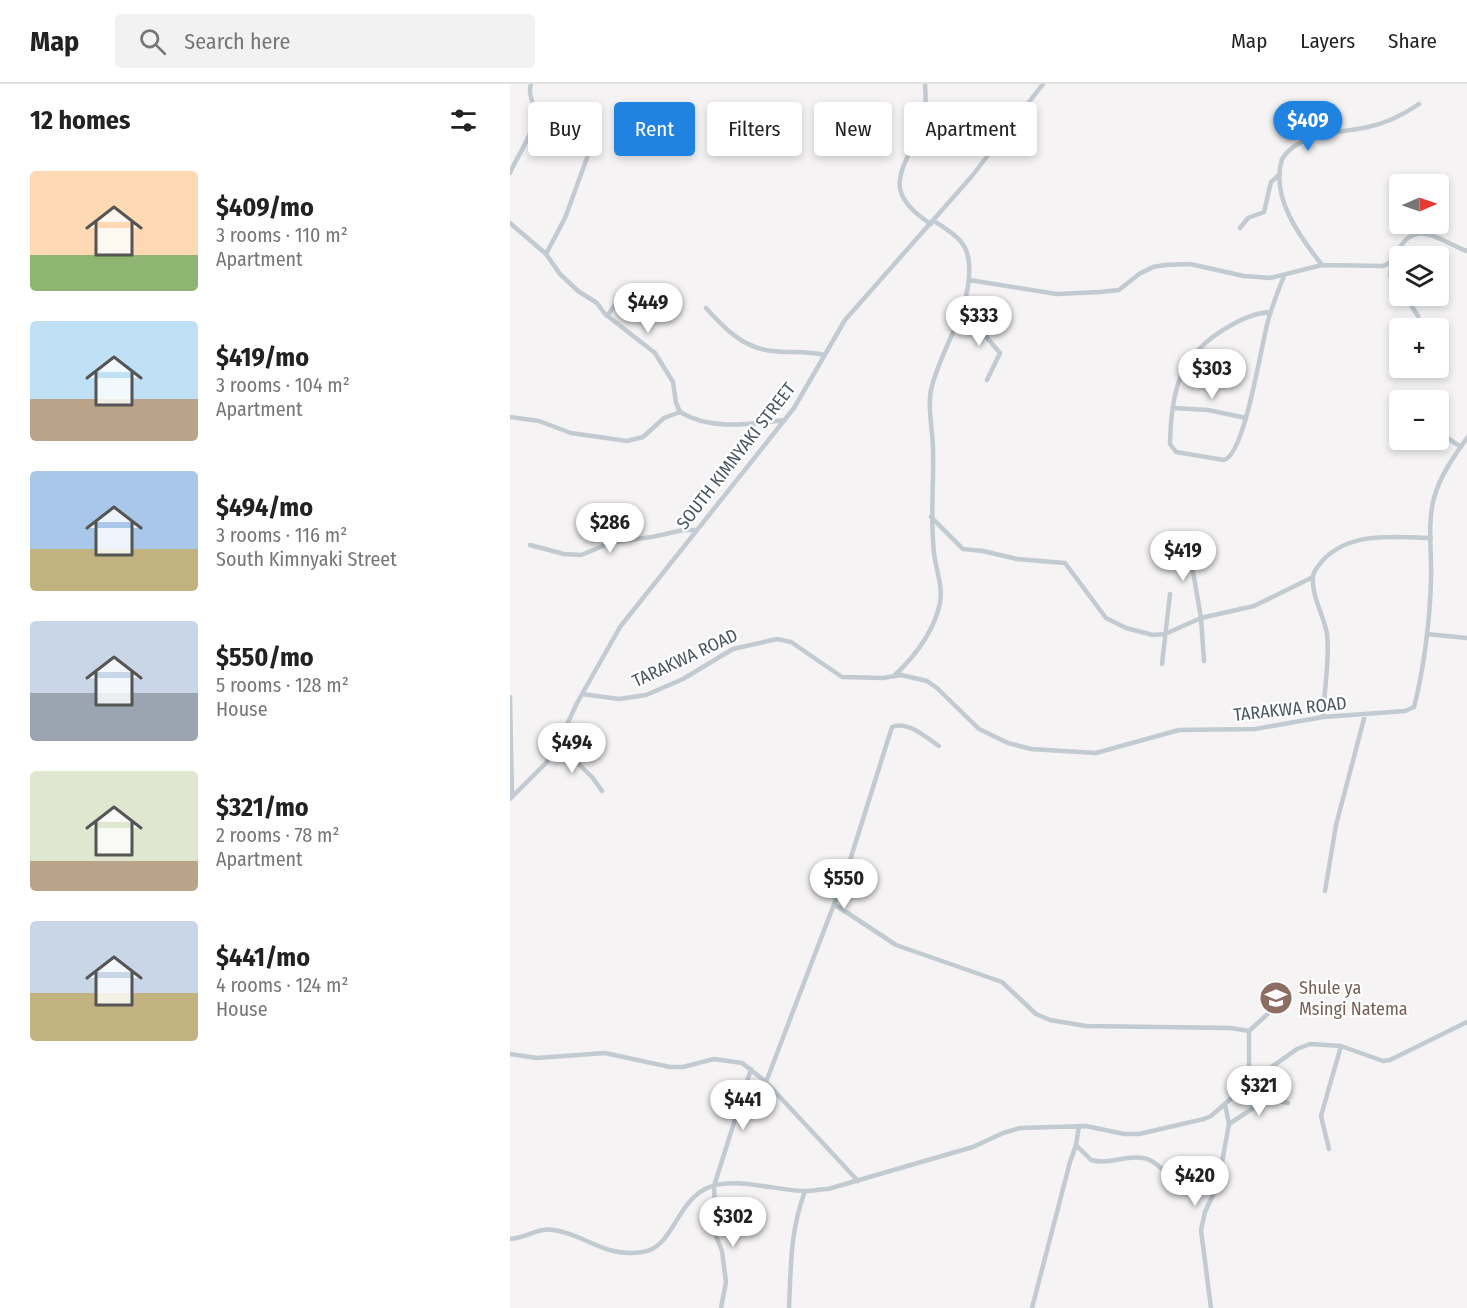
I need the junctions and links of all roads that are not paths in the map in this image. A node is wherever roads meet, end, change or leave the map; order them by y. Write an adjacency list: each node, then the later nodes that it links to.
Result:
1 (531, 84): 6 (street)
2 (926, 84): 8 (street)
3 (1043, 84): 8 (street, SOUTH KIMNYAKI STREET)
4 (1419, 104): 7 (street)
5 (588, 156): 13 (street)
6 (510, 173)
7 (1280, 174): 10 (street); 15 (street)
8 (933, 222): 17 (street); 25 (street, SOUTH KIMNYAKI STREET)
9 (510, 223): 13 (street)
10 (1240, 228)
11 (1401, 246): 12 (street)
12 (1467, 251)
13 (546, 254): 23 (street)
14 (1389, 263): 15 (street)
15 (1322, 265): 16 (street)
16 (1284, 276): 17 (street); 22 (street)
17 (969, 279): 21 (street)
18 (642, 290): 23 (street)
19 (1412, 306): 24 (street)
20 (706, 308): 25 (street)
21 (963, 310): 26 (street); 35 (street)
22 (1271, 312): 27 (street); 30 (street)
23 (607, 316): 28 (street)
24 (1418, 316)
25 (824, 355): 31 (street, SOUTH KIMNYAKI STREET)
26 (987, 381)
27 (1174, 408): 30 (street); 30 (street)
28 (680, 412): 29 (street); 31 (street)
29 (510, 417)
30 (1246, 418)
31 (785, 420): 36 (street, SOUTH KIMNYAKI STREET)
32 (1467, 438): 34 (street, TARAKWA ROAD)
33 (1449, 439): 34 (street)
34 (1461, 447): 37 (street, TARAKWA ROAD)
35 (931, 517): 43 (street); 48 (street)
36 (696, 530): 39 (street); 49 (street, SOUTH KIMNYAKI STREET)
37 (1431, 538): 40 (street); 44 (street, TARAKWA ROAD)
38 (1177, 539): 42 (street)
39 (530, 545)
40 (1313, 577): 42 (street); 52 (street)
41 (1170, 594): 43 (street)
42 (1201, 618): 43 (street); 46 (street)
43 (1165, 634): 47 (street)
44 (1427, 634): 45 (street); 51 (street, TARAKWA ROAD)
45 (1467, 638)
46 (1204, 661)
47 (1162, 664)
48 (895, 675): 49 (street, TARAKWA ROAD); 52 (street, TARAKWA ROAD)
49 (582, 694): 53 (street, SOUTH KIMNYAKI STREET)
50 (510, 697): 56 (street)
51 (1365, 715): 52 (street, TARAKWA ROAD); 57 (street)
52 (1323, 717)
53 (558, 744): 55 (street); 56 (street, SOUTH KIMNYAKI STREET)
54 (939, 746): 58 (street)
55 (602, 790)
56 (511, 798)
57 (1325, 891)
58 (834, 904): 61 (street); 65 (street)
59 (1272, 1010): 61 (street)
60 (1467, 1022): 62 (street)
61 (1249, 1030): 66 (street)
62 (1341, 1046): 66 (street); 72 (street)
63 (510, 1054): 64 (street)
64 (751, 1070): 65 (street); 75 (street)
65 (766, 1082): 73 (street)
66 (1249, 1083): 68 (street)
67 (1288, 1103): 69 (street)
68 (1225, 1104): 69 (street); 70 (street)
69 (1229, 1124): 74 (street)
70 (1079, 1126): 71 (street); 73 (street)
71 (1076, 1145): 74 (street); 80 (street)
72 (1329, 1149)
73 (858, 1181): 76 (street)
74 (1218, 1184): 81 (street)
75 (714, 1186): 76 (street); 77 (street); 78 (street)
76 (805, 1191): 79 (street)
77 (510, 1239)
78 (721, 1308)
79 (789, 1308)
80 (1032, 1308)
81 (1211, 1308)

